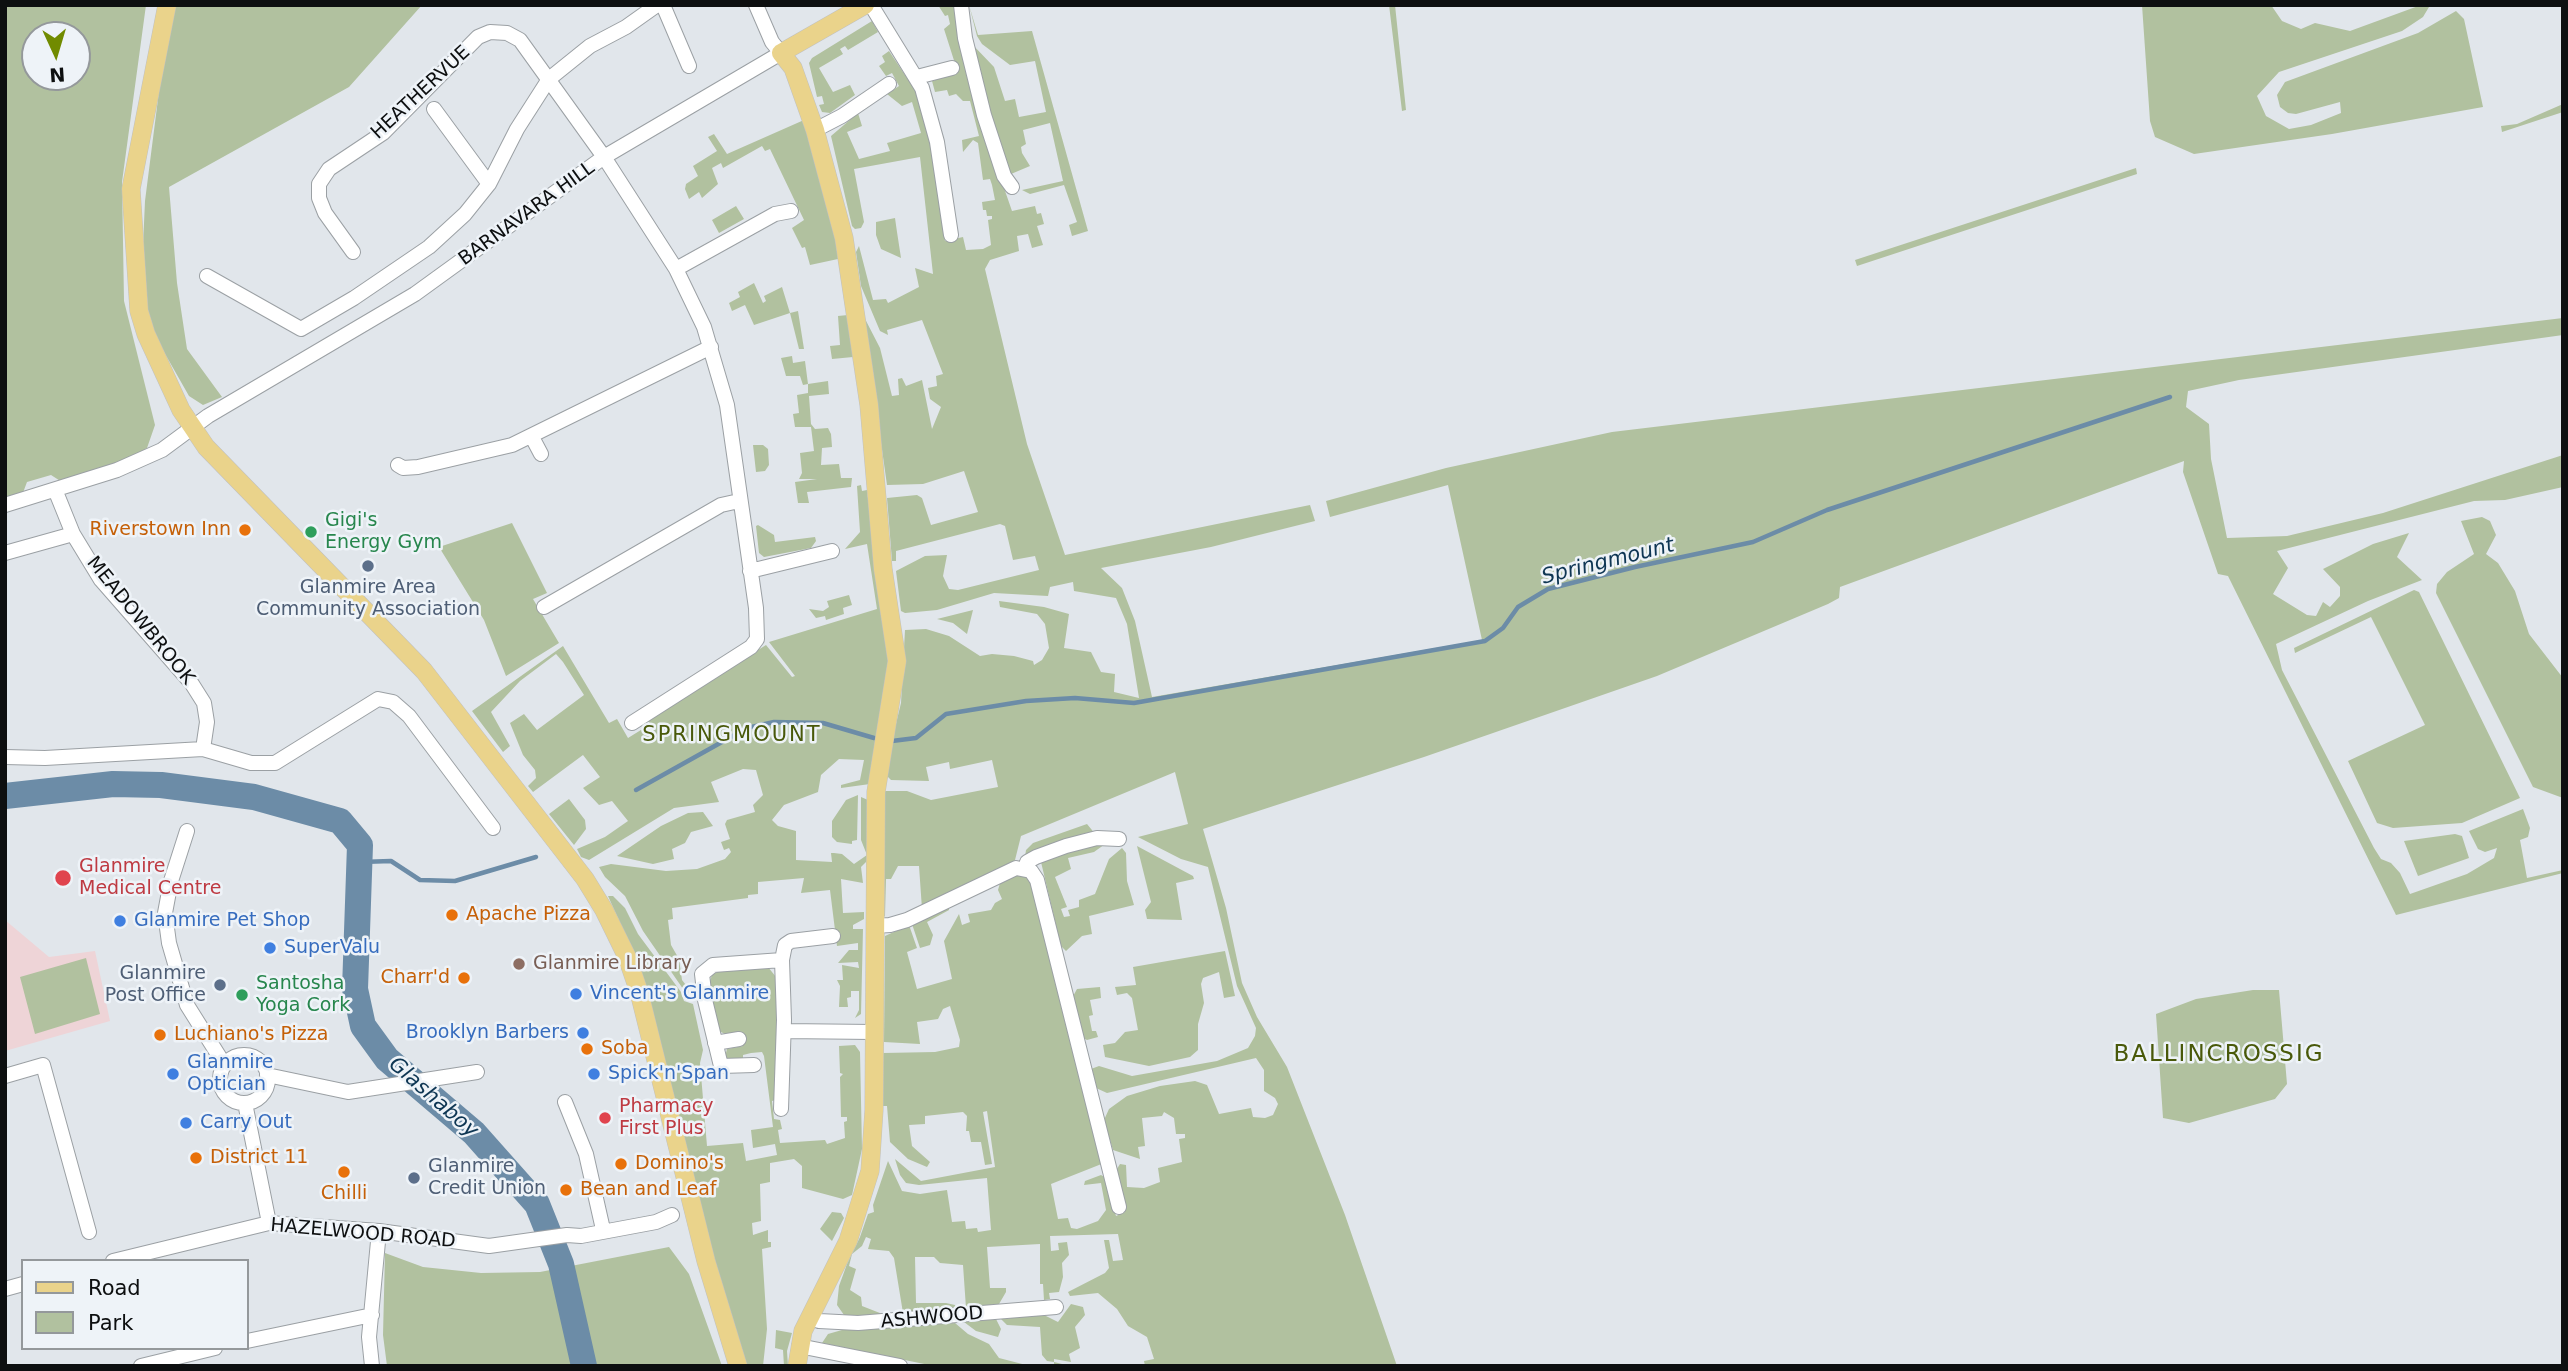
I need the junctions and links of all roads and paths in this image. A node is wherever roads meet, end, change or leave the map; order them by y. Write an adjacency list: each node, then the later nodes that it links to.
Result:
1 (167, 5): 25 (main road)
2 (657, 5): 12 (street)
3 (663, 5): 9 (street)
4 (756, 5): 8 (street)
5 (865, 5): 8 (main road, BARNAVARA HILL)
6 (871, 5): 11 (street)
7 (961, 5): 18 (street)
8 (781, 53): 15 (main road); 16 (street, BARNAVARA HILL)
9 (689, 66)
10 (952, 68): 11 (street)
11 (917, 78): 20 (street)
12 (549, 79): 16 (street, HEATHERVUE); 17 (street); 21 (street, HEATHERVUE)
13 (889, 84): 15 (street)
14 (434, 110): 17 (street, HEATHERVUE)
15 (815, 130): 44 (main road)
16 (604, 157): 22 (street, HEATHERVUE); 25 (street, BARNAVARA HILL)
17 (489, 184): 23 (street)
18 (1012, 187)
19 (791, 211): 22 (street)
20 (951, 235)
21 (353, 252)
22 (676, 269): 24 (street, HEATHERVUE)
23 (207, 276)
24 (711, 347): 26 (street); 30 (street, HEATHERVUE)
25 (191, 428): 29 (street, BARNAVARA HILL); 60 (main road)
26 (532, 437): 27 (street); 28 (street)
27 (541, 454)
28 (398, 464)
29 (56, 492): 31 (street, BARNAVARA HILL); 32 (street, MEADOWBROOK)
30 (739, 501): 35 (street, HEATHERVUE); 36 (street)
31 (5, 505)
32 (73, 534): 34 (street); 38 (street, MEADOWBROOK)
33 (832, 551): 35 (street)
34 (5, 553)
35 (750, 571): 37 (street, HEATHERVUE)
36 (544, 607)
37 (632, 723)
38 (203, 749): 39 (street); 40 (street)
39 (5, 757)
40 (493, 828)
41 (187, 831): 51 (street)
42 (1119, 839): 43 (street)
43 (1026, 868): 44 (street); 59 (street)
44 (875, 926): 48 (main road)
45 (833, 936): 46 (street)
46 (782, 960): 47 (street); 50 (street)
47 (784, 1031): 48 (street); 58 (street)
48 (873, 1032): 70 (main road)
49 (739, 1039): 50 (street)
50 (715, 1044): 52 (street)
51 (225, 1064): 54 (street); 56 (street)
52 (754, 1065)
53 (477, 1072): 54 (street)
54 (267, 1075): 56 (street)
55 (5, 1076): 64 (street)
56 (245, 1102): 62 (street)
57 (565, 1102): 63 (street)
58 (781, 1109)
59 (1119, 1207)
60 (694, 1210): 61 (street); 76 (main road)
61 (672, 1215): 63 (street); 66 (street)
62 (269, 1223): 65 (street, HAZELWOOD ROAD); 67 (street, HAZELWOOD ROAD)
63 (602, 1225): 66 (street)
64 (89, 1231)
65 (379, 1231): 66 (street, HAZELWOOD ROAD); 69 (street)
66 (567, 1234)
67 (121, 1259)
68 (1056, 1307): 70 (street, ASHWOOD)
69 (372, 1315): 71 (street); 75 (street)
70 (808, 1317): 72 (main road)
71 (248, 1341)
72 (799, 1346): 77 (main road); 78 (street)
73 (207, 1350): 74 (street)
74 (141, 1366)
75 (372, 1366)
76 (738, 1366)
77 (797, 1366)
78 (900, 1366)

